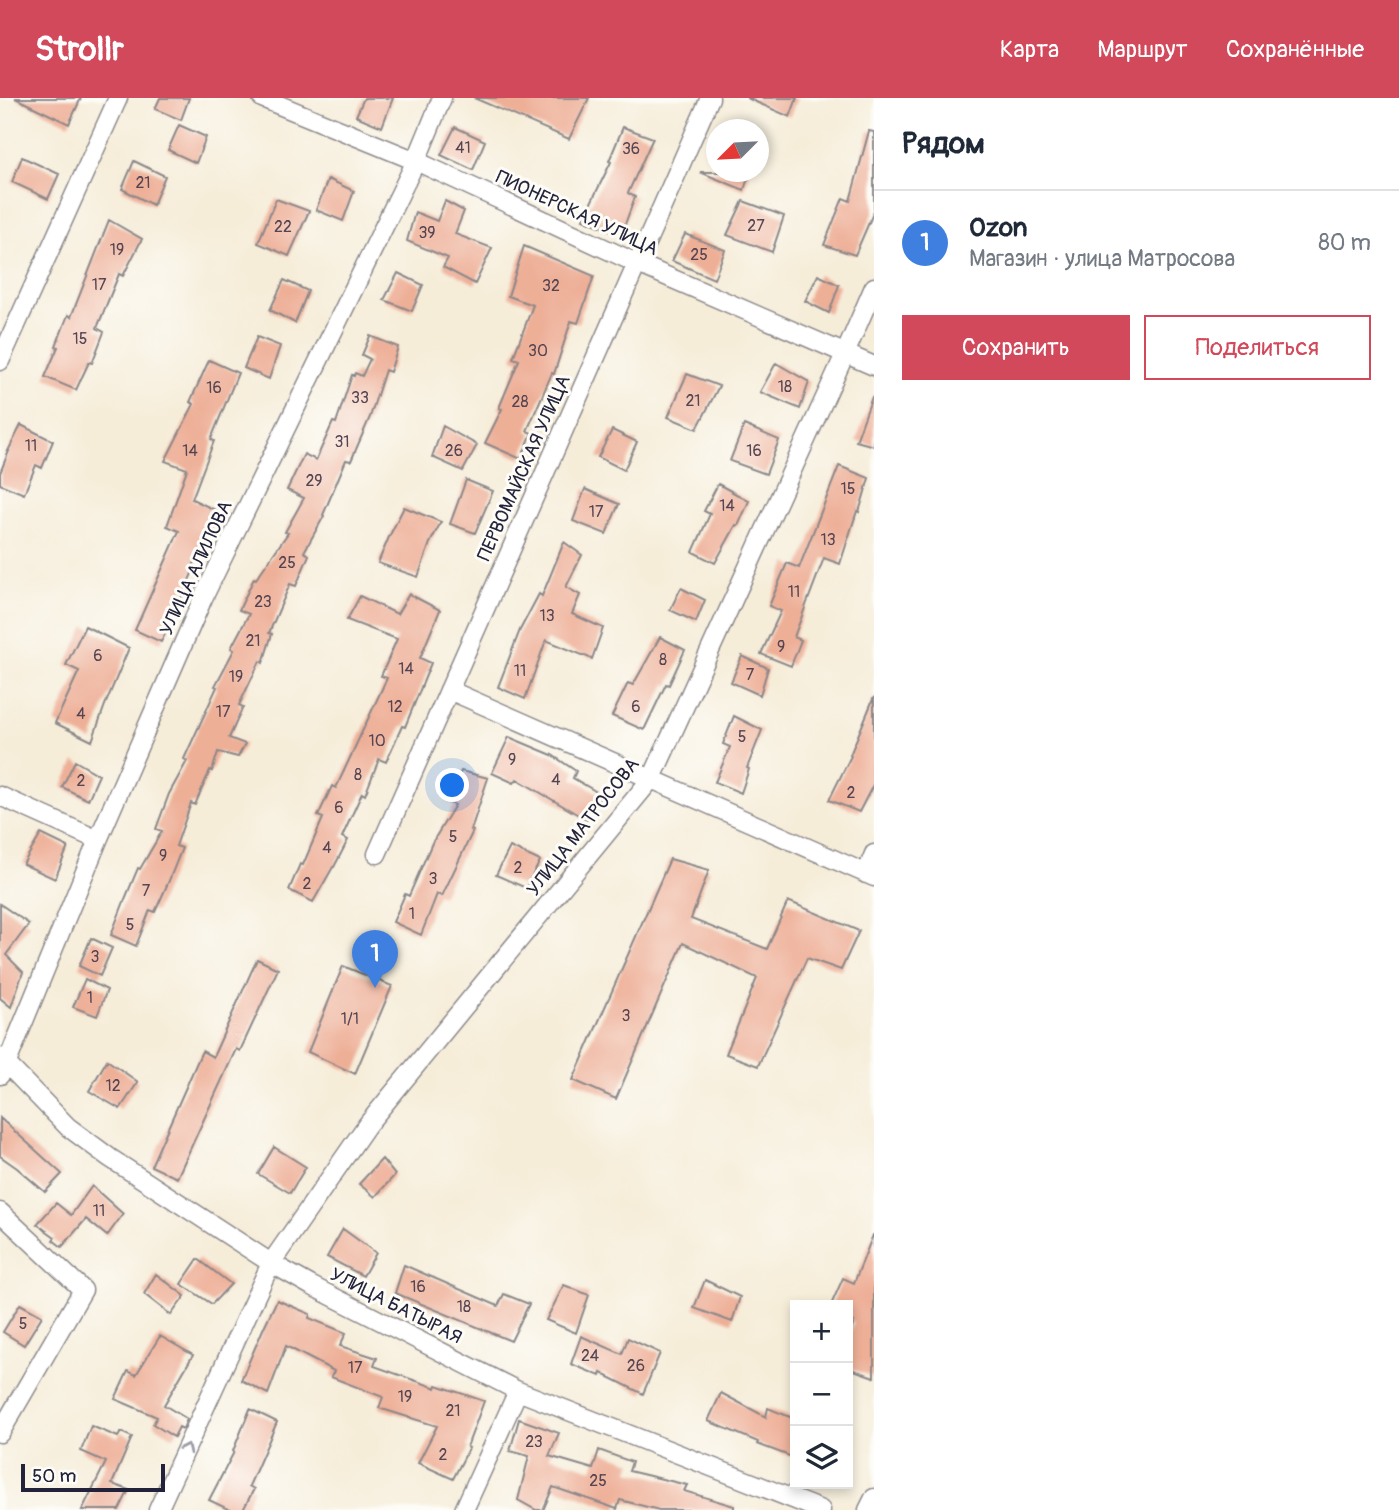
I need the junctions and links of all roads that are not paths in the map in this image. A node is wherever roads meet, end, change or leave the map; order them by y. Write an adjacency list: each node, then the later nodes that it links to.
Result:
1 (118, 98): 9 (street)
2 (262, 98): 5 (street, ПИОНЕРСКАЯ УЛИЦА)
3 (442, 98): 5 (street, УЛИЦА АЛИЛОВА)
4 (710, 98): 6 (street, ПЕРВОМАЙСКАЯ УЛИЦА)
5 (416, 162): 6 (street, ПИОНЕРСКАЯ УЛИЦА); 14 (street, УЛИЦА АЛИЛОВА)
6 (636, 263): 8 (street, ПИОНЕРСКАЯ УЛИЦА); 11 (street, ПЕРВОМАЙСКАЯ УЛИЦА)
7 (874, 287): 8 (street, УЛИЦА МАТРОСОВА)
8 (845, 354): 10 (street, ПИОНЕРСКАЯ УЛИЦА); 12 (street, УЛИЦА МАТРОСОВА)
9 (0, 361)
10 (874, 366)
11 (449, 690): 12 (street); 16 (street, ПЕРВОМАЙСКАЯ УЛИЦА)
12 (652, 778): 17 (street); 20 (street, УЛИЦА МАТРОСОВА)
13 (0, 796): 14 (street)
14 (98, 840): 18 (street, УЛИЦА АЛИЛОВА)
15 (874, 854): 17 (street)
16 (377, 855)
17 (870, 876)
18 (2, 1066): 20 (street, УЛИЦА БАТЫРАЯ)
19 (0, 1212): 22 (street)
20 (271, 1263): 21 (street, УЛИЦА БАТЫРАЯ); 24 (street, УЛИЦА МАТРОСОВА, one-way to 20)
21 (518, 1391): 25 (street); 26 (street, УЛИЦА БАТЫРАЯ)
22 (0, 1433)
23 (874, 1498): 27 (street)
24 (158, 1510)
25 (464, 1510)
26 (821, 1510)
27 (868, 1510)

